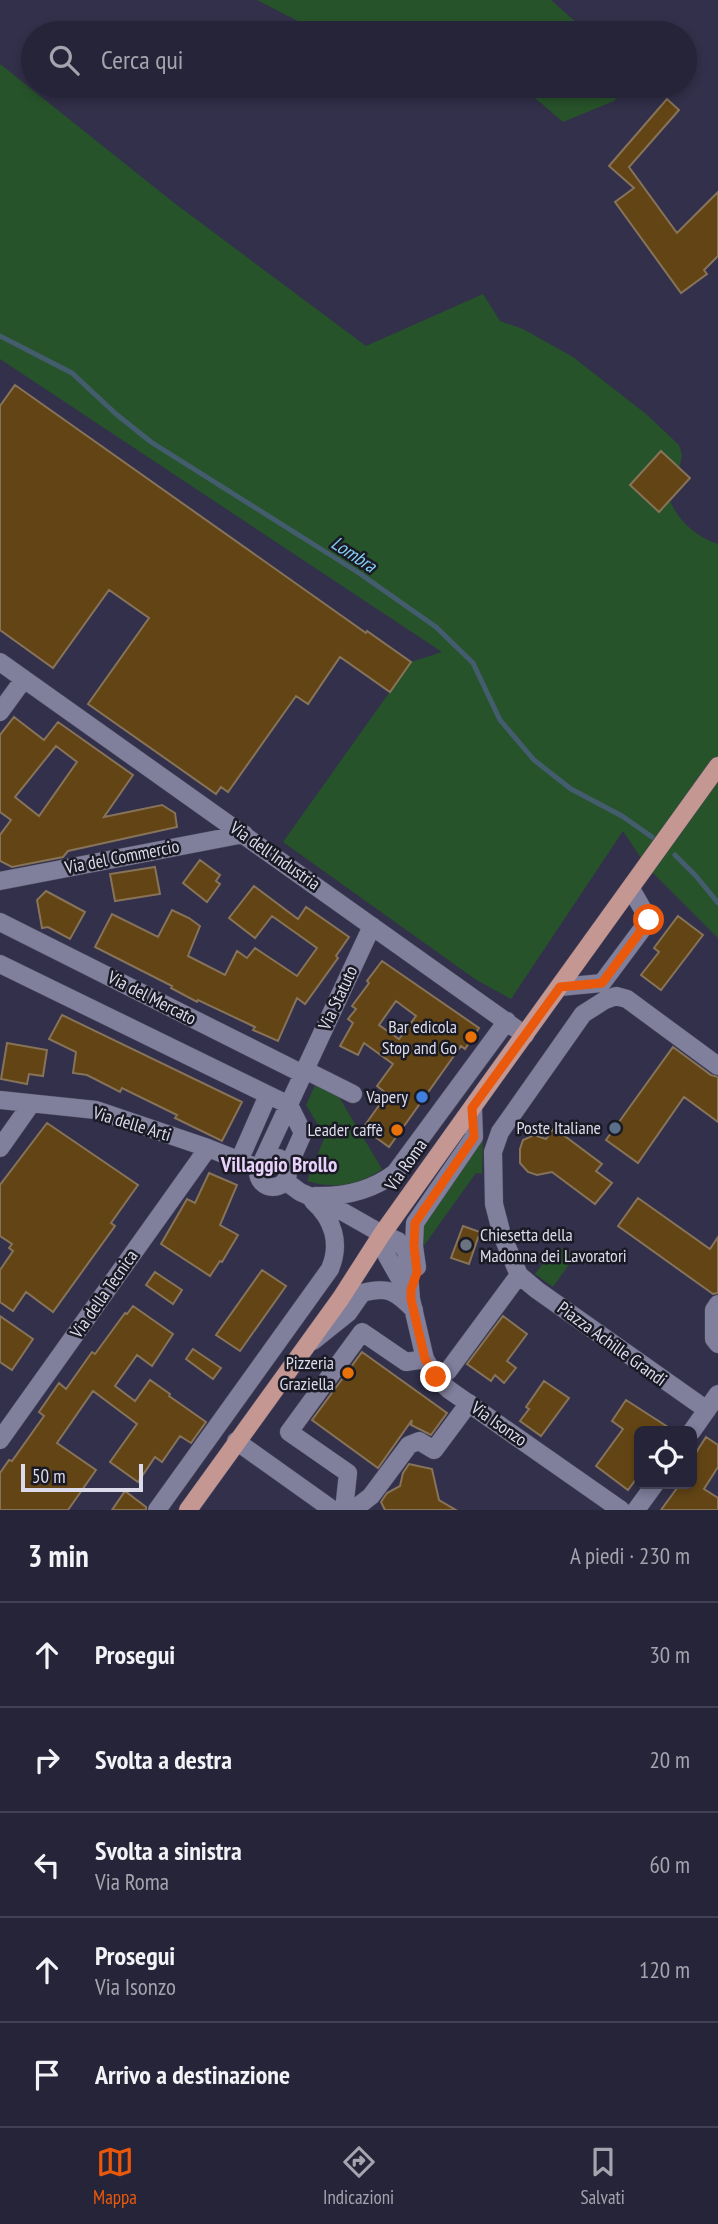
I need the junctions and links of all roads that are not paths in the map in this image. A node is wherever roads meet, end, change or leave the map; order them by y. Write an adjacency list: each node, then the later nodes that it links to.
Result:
1 (0, 662): 2 (street, Via dell'Industria)
2 (24, 679): 3 (street); 5 (street, Via dell'Industria)
3 (0, 712)
4 (718, 766): 7 (main road, Via Roma)
5 (244, 834): 6 (street, Via del Commercio); 9 (street, Via dell'Industria)
6 (0, 881)
7 (631, 889): 11 (main road, Via Roma); 11 (street)
8 (0, 922): 15 (street, Via del Mercato)
9 (372, 926): 12 (street, Via dell'Industria); 15 (street, Via Statuto)
10 (0, 964): 17 (street, Via del Mercato)
11 (560, 987): 13 (main road, Via Roma)
12 (507, 1021): 13 (street, Via dell'Industria); 27 (street, Via Roma)
13 (525, 1035): 21 (main road, Via Roma)
14 (718, 1066): 29 (street)
15 (304, 1072): 16 (street); 20 (street, Via Statuto)
16 (353, 1094)
17 (268, 1095): 20 (street, Via del Mercato); 24 (street)
18 (0, 1100): 19 (street, Via delle Arti)
19 (31, 1104): 22 (street); 23 (street, Via delle Arti)
20 (289, 1105): 25 (street, Via Statuto); 26 (street)
21 (472, 1108): 28 (main road, Via Roma); 30 (street, Via Isonzo)
22 (0, 1148)
23 (208, 1149): 24 (street, Via delle Arti); 40 (street, Via della Tecnica)
24 (239, 1161): 25 (street, Via delle Arti)
25 (261, 1164): 26 (street); 26 (street)
26 (286, 1174): 27 (street)
27 (308, 1196): 28 (street); 43 (street)
28 (382, 1234): 30 (street, Via Isonzo); 33 (main road, Via Roma)
29 (519, 1275): 35 (street); 38 (street, Piazza Achille Grandi)
30 (412, 1300): 33 (street); 34 (street, Via Isonzo)
31 (718, 1304): 32 (street)
32 (718, 1344)
33 (304, 1348): 41 (main road, Via Roma)
34 (425, 1359): 35 (street, Via Isonzo); 46 (street)
35 (436, 1377): 37 (street, Via Isonzo)
36 (718, 1394): 38 (street)
37 (469, 1403): 47 (street); 48 (street, Via Isonzo)
38 (706, 1410): 39 (street)
39 (695, 1426)
40 (0, 1440)
41 (236, 1441): 44 (main road, Via Roma); 45 (street)
42 (651, 1489): 49 (street)
43 (157, 1510)
44 (188, 1510)
45 (333, 1510)
46 (344, 1510)
47 (353, 1510)
48 (621, 1510)
49 (636, 1510)

